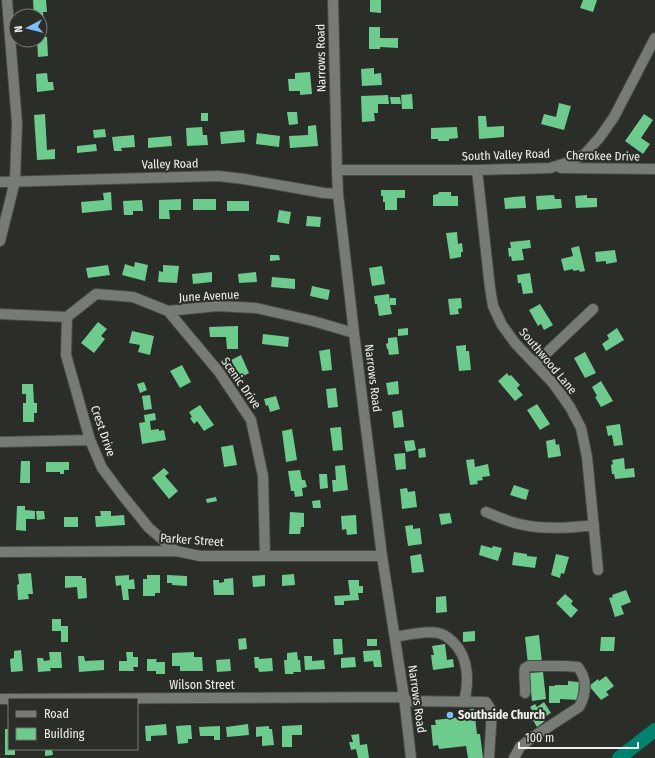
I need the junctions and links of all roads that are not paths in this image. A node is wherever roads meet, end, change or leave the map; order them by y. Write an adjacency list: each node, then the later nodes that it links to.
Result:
1 (7, 0): 10 (street)
2 (333, 0): 8 (street, Narrows Road)
3 (655, 38): 4 (street, South Valley Road)
4 (588, 150): 5 (street, South Valley Road); 6 (street)
5 (550, 168): 6 (street, Cherokee Drive); 9 (street, South Valley Road)
6 (598, 168): 7 (street, Cherokee Drive)
7 (655, 169)
8 (337, 170): 9 (street, South Valley Road); 12 (street, Narrows Road)
9 (476, 170): 19 (street, Southwood Lane)
10 (15, 181): 11 (street, Valley Road); 12 (street, Valley Road); 13 (street)
11 (0, 182)
12 (338, 194): 18 (street, Narrows Road)
13 (0, 241)
14 (593, 309): 19 (street)
15 (168, 311): 17 (street, June Avenue); 18 (street, June Avenue); 26 (street, Scenic Drive)
16 (0, 314): 17 (street)
17 (67, 317): 20 (street, Crest Drive)
18 (354, 333): 27 (street, Narrows Road)
19 (535, 364): 23 (street, Southwood Lane)
20 (90, 440): 21 (street); 24 (street, Crest Drive)
21 (0, 442)
22 (486, 512): 23 (street)
23 (594, 525): 28 (street, Southwood Lane)
24 (176, 551): 25 (street, Parker Street); 26 (street, Parker Street)
25 (0, 552)
26 (266, 556): 27 (street, Parker Street)
27 (382, 556): 29 (street, Narrows Road)
28 (598, 570)
29 (395, 637): 32 (street, Narrows Road); 33 (street)
30 (526, 693): 36 (street)
31 (138, 699): 32 (street, Wilson Street)
32 (404, 699): 33 (street, Wilson Street); 34 (street, Narrows Road)
33 (464, 702): 35 (street, Wilson Street)
34 (412, 758)
35 (489, 758)
36 (514, 758)

